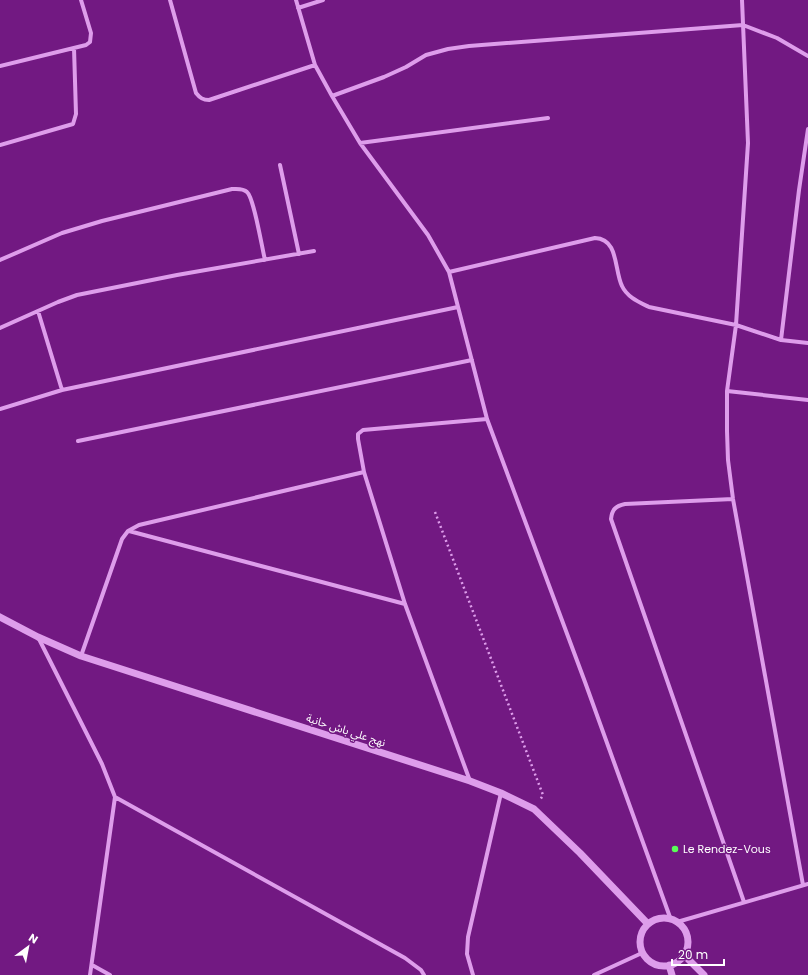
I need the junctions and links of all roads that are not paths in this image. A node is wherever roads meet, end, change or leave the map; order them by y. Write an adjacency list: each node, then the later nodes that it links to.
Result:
1 (81, 0): 8 (street)
2 (170, 0): 10 (street)
3 (296, 0): 6 (street)
4 (323, 0): 6 (street)
5 (742, 0): 7 (street)
6 (298, 8): 10 (street)
7 (743, 25): 9 (street); 12 (street); 25 (street)
8 (74, 48): 11 (street); 16 (street)
9 (808, 56)
10 (315, 65): 12 (street)
11 (0, 66)
12 (332, 96): 15 (street)
13 (548, 118): 15 (street)
14 (808, 129): 27 (street)
15 (360, 143): 22 (street)
16 (0, 145)
17 (280, 165): 19 (street)
18 (314, 251): 19 (street)
19 (300, 254): 21 (street)
20 (0, 260): 21 (street)
21 (265, 260): 24 (street)
22 (449, 272): 23 (street); 25 (street)
23 (458, 307): 29 (street); 30 (street)
24 (38, 311): 26 (street); 30 (street)
25 (736, 325): 27 (street); 31 (street)
26 (0, 328)
27 (781, 340): 28 (street)
28 (808, 343)
29 (472, 360): 34 (street); 35 (street)
30 (62, 390): 33 (street)
31 (728, 391): 32 (street); 37 (street)
32 (808, 400)
33 (0, 409)
34 (487, 419): 36 (street); 48 (street)
35 (78, 441)
36 (364, 472): 38 (street); 39 (street)
37 (734, 499): 46 (street); 47 (street)
38 (128, 530): 39 (street); 42 (street)
39 (405, 604): 43 (street)
40 (0, 617): 41 (street, نهج علي باش حانبة)
41 (38, 637): 42 (street, نهج علي باش حانبة); 45 (street)
42 (80, 656): 43 (street, نهج علي باش حانبة)
43 (470, 781): 44 (street, نهج علي باش حانبة)
44 (501, 793): 49 (street, نهج علي باش حانبة); 57 (street)
45 (116, 797): 52 (street); 56 (street)
46 (806, 885): 47 (street)
47 (744, 902): 48 (street)
48 (674, 921): 49 (street); 51 (street)
49 (648, 924): 50 (street)
50 (642, 953): 53 (street); 58 (street)
51 (684, 955): 53 (street); 60 (street)
52 (92, 965): 54 (street); 55 (street)
53 (669, 965): 59 (street)
54 (90, 975)
55 (110, 975)
56 (424, 975)
57 (473, 975)
58 (594, 975)
59 (672, 975)
60 (704, 975)

